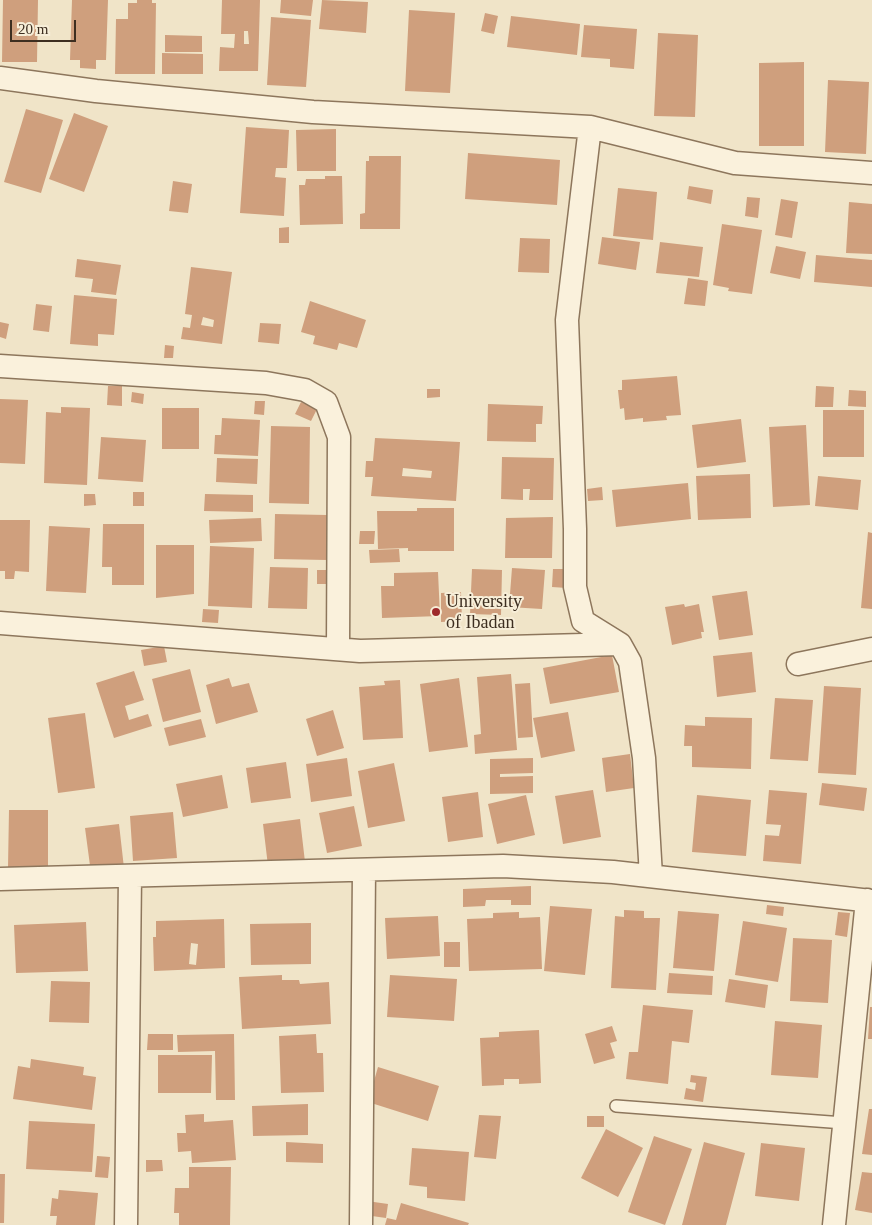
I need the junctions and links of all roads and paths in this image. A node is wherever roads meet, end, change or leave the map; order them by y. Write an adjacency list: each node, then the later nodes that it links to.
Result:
1 (0, 78): 2 (street)
2 (590, 127): 3 (street); 6 (street)
3 (872, 173)
4 (0, 366): 7 (street)
5 (0, 624): 7 (street)
6 (620, 644): 7 (street); 12 (street)
7 (338, 649)
8 (872, 649): 9 (street)
9 (798, 664)
10 (364, 870): 11 (street); 12 (street); 18 (street)
11 (130, 876): 13 (street); 17 (street)
12 (651, 876): 14 (street)
13 (0, 879)
14 (870, 900): 16 (street)
15 (616, 1106): 16 (lane)
16 (844, 1122): 19 (street)
17 (126, 1225)
18 (361, 1225)
19 (834, 1225)

